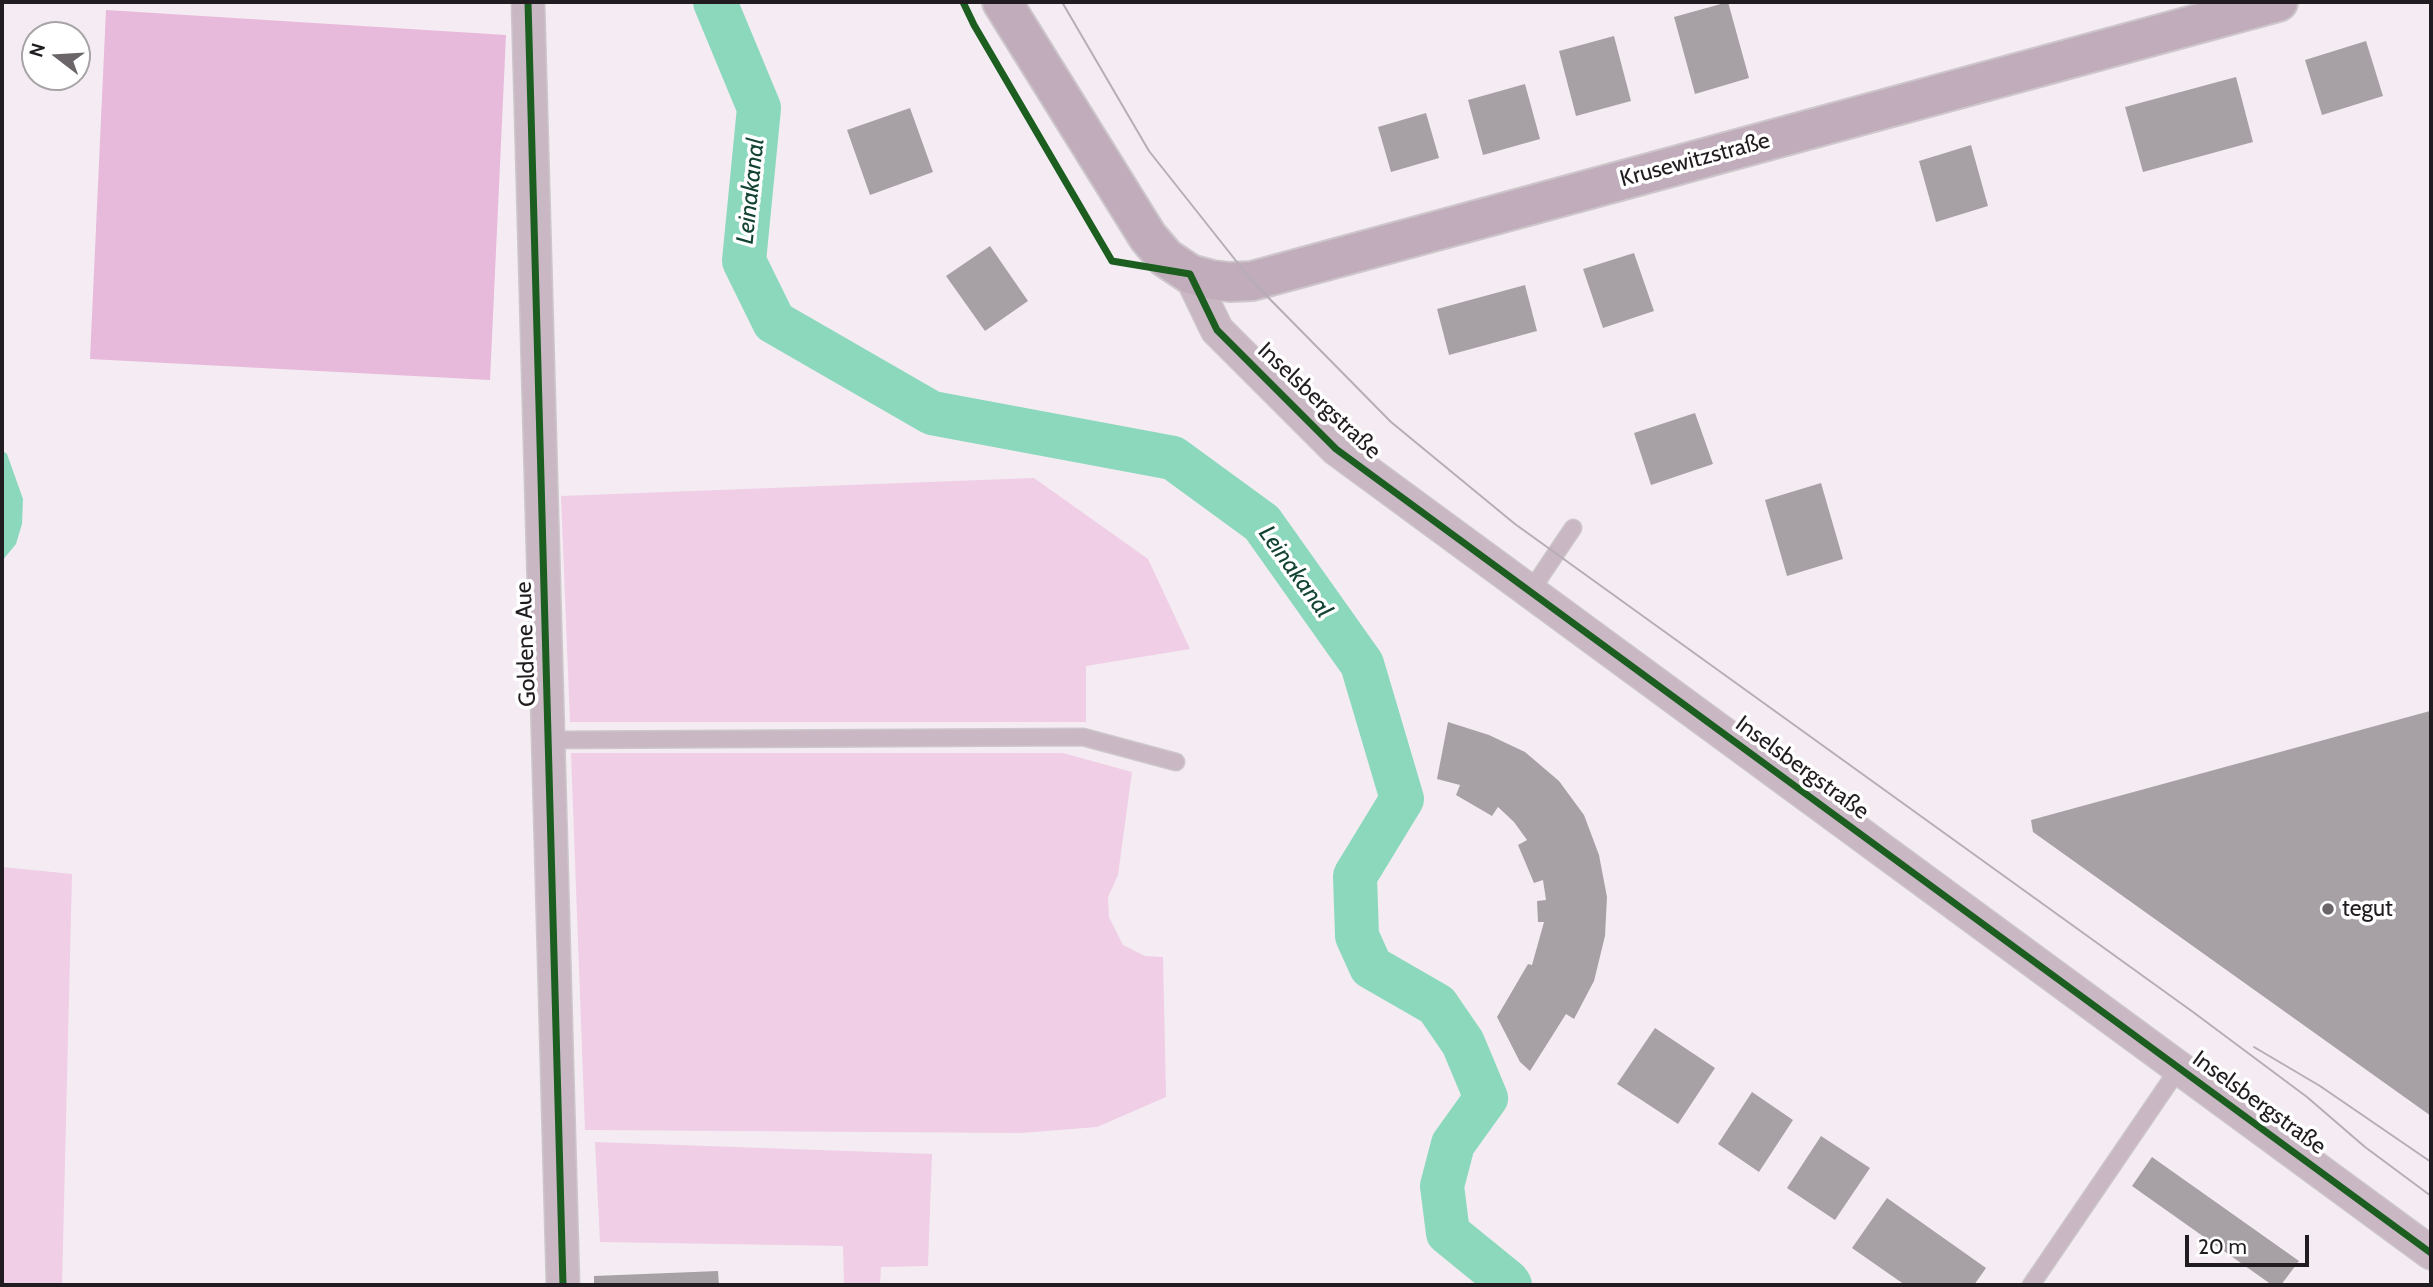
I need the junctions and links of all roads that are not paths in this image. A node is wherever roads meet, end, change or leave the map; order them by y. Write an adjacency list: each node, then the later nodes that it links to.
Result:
1 (528, 2): 7 (street, Goldene Aue)
2 (1002, 2): 4 (main road, Krusewitzstraße)
3 (2278, 2): 4 (main road, Krusewitzstraße)
4 (1190, 274): 6 (street, Inselsbergstraße)
5 (1573, 528): 6 (lane)
6 (1530, 592): 9 (street, Inselsbergstraße)
7 (548, 740): 8 (lane); 11 (street, Goldene Aue)
8 (1176, 762)
9 (2179, 1068): 10 (street, Inselsbergstraße); 12 (lane)
10 (2431, 1253)
11 (563, 1285)
12 (2031, 1285)

